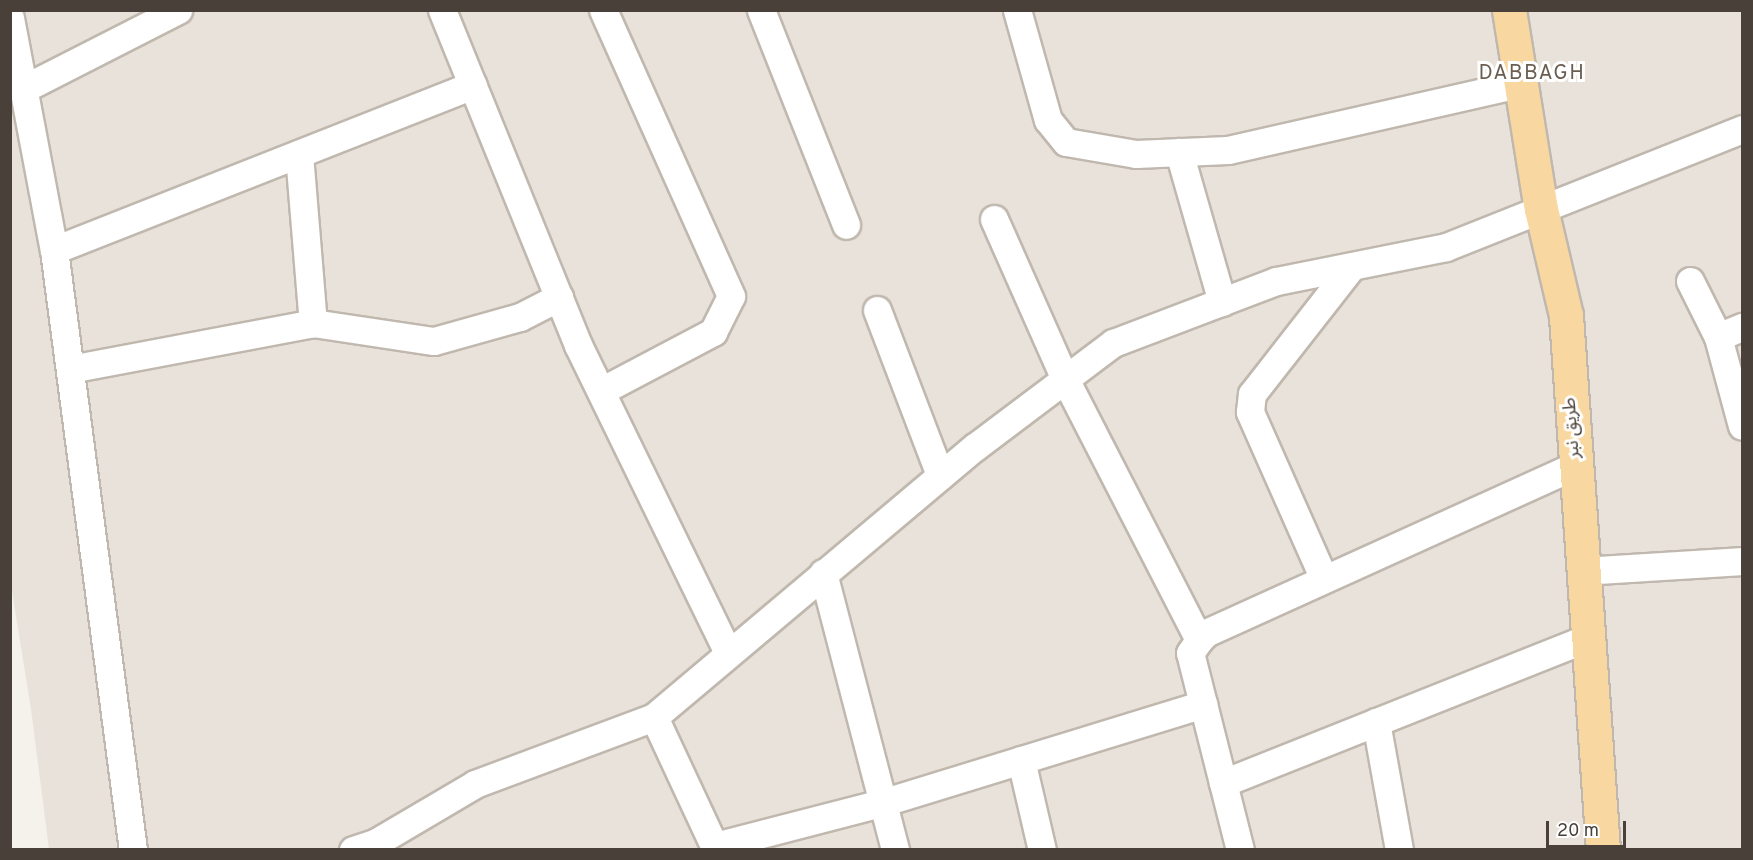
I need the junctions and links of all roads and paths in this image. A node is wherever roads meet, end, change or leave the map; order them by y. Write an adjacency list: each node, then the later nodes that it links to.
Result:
1 (178, 10): 10 (street)
2 (442, 10): 9 (street)
3 (603, 10): 28 (street)
4 (761, 10): 16 (street)
5 (1017, 10): 12 (street)
6 (1509, 10): 8 (main road, طريق نبر)
7 (10, 18): 10 (street)
8 (1523, 83): 12 (street); 14 (main road, طريق نبر)
9 (473, 86): 13 (street); 20 (street)
10 (25, 88): 17 (street)
11 (1743, 129): 14 (street)
12 (1179, 152): 21 (street)
13 (299, 154): 17 (street); 23 (street)
14 (1540, 209): 18 (street); 30 (main road, طريق نبر)
15 (994, 219): 27 (street)
16 (846, 225)
17 (54, 250): 26 (street)
18 (1352, 266): 21 (street); 35 (street)
19 (1690, 281): 25 (street)
20 (559, 297): 23 (street); 28 (street)
21 (1222, 302): 27 (street)
22 (877, 310): 31 (street)
23 (313, 322): 26 (street)
24 (1743, 327): 25 (street)
25 (1718, 338): 29 (street)
26 (70, 369): 46 (street)
27 (1065, 379): 31 (street); 37 (street)
28 (601, 391): 38 (street)
29 (1743, 426)
30 (1576, 465): 33 (main road, طريق نبر); 35 (street)
31 (940, 475): 34 (street)
32 (1743, 561): 33 (street)
33 (1583, 571): 36 (main road, طريق نبر)
34 (823, 573): 38 (street); 44 (street)
35 (1324, 579): 37 (street)
36 (1588, 638): 41 (street); 52 (main road, طريق نبر)
37 (1199, 640): 39 (street)
38 (728, 653): 40 (street)
39 (1203, 704): 42 (street); 43 (street)
40 (654, 717): 45 (street); 47 (street)
41 (1376, 722): 43 (street); 51 (street)
42 (1021, 760): 44 (street); 49 (street)
43 (1223, 783): 50 (street)
44 (885, 802): 45 (street); 48 (street)
45 (715, 848)
46 (134, 849)
47 (353, 849)
48 (895, 849)
49 (1042, 849)
50 (1240, 849)
51 (1399, 849)
52 (1603, 849)

